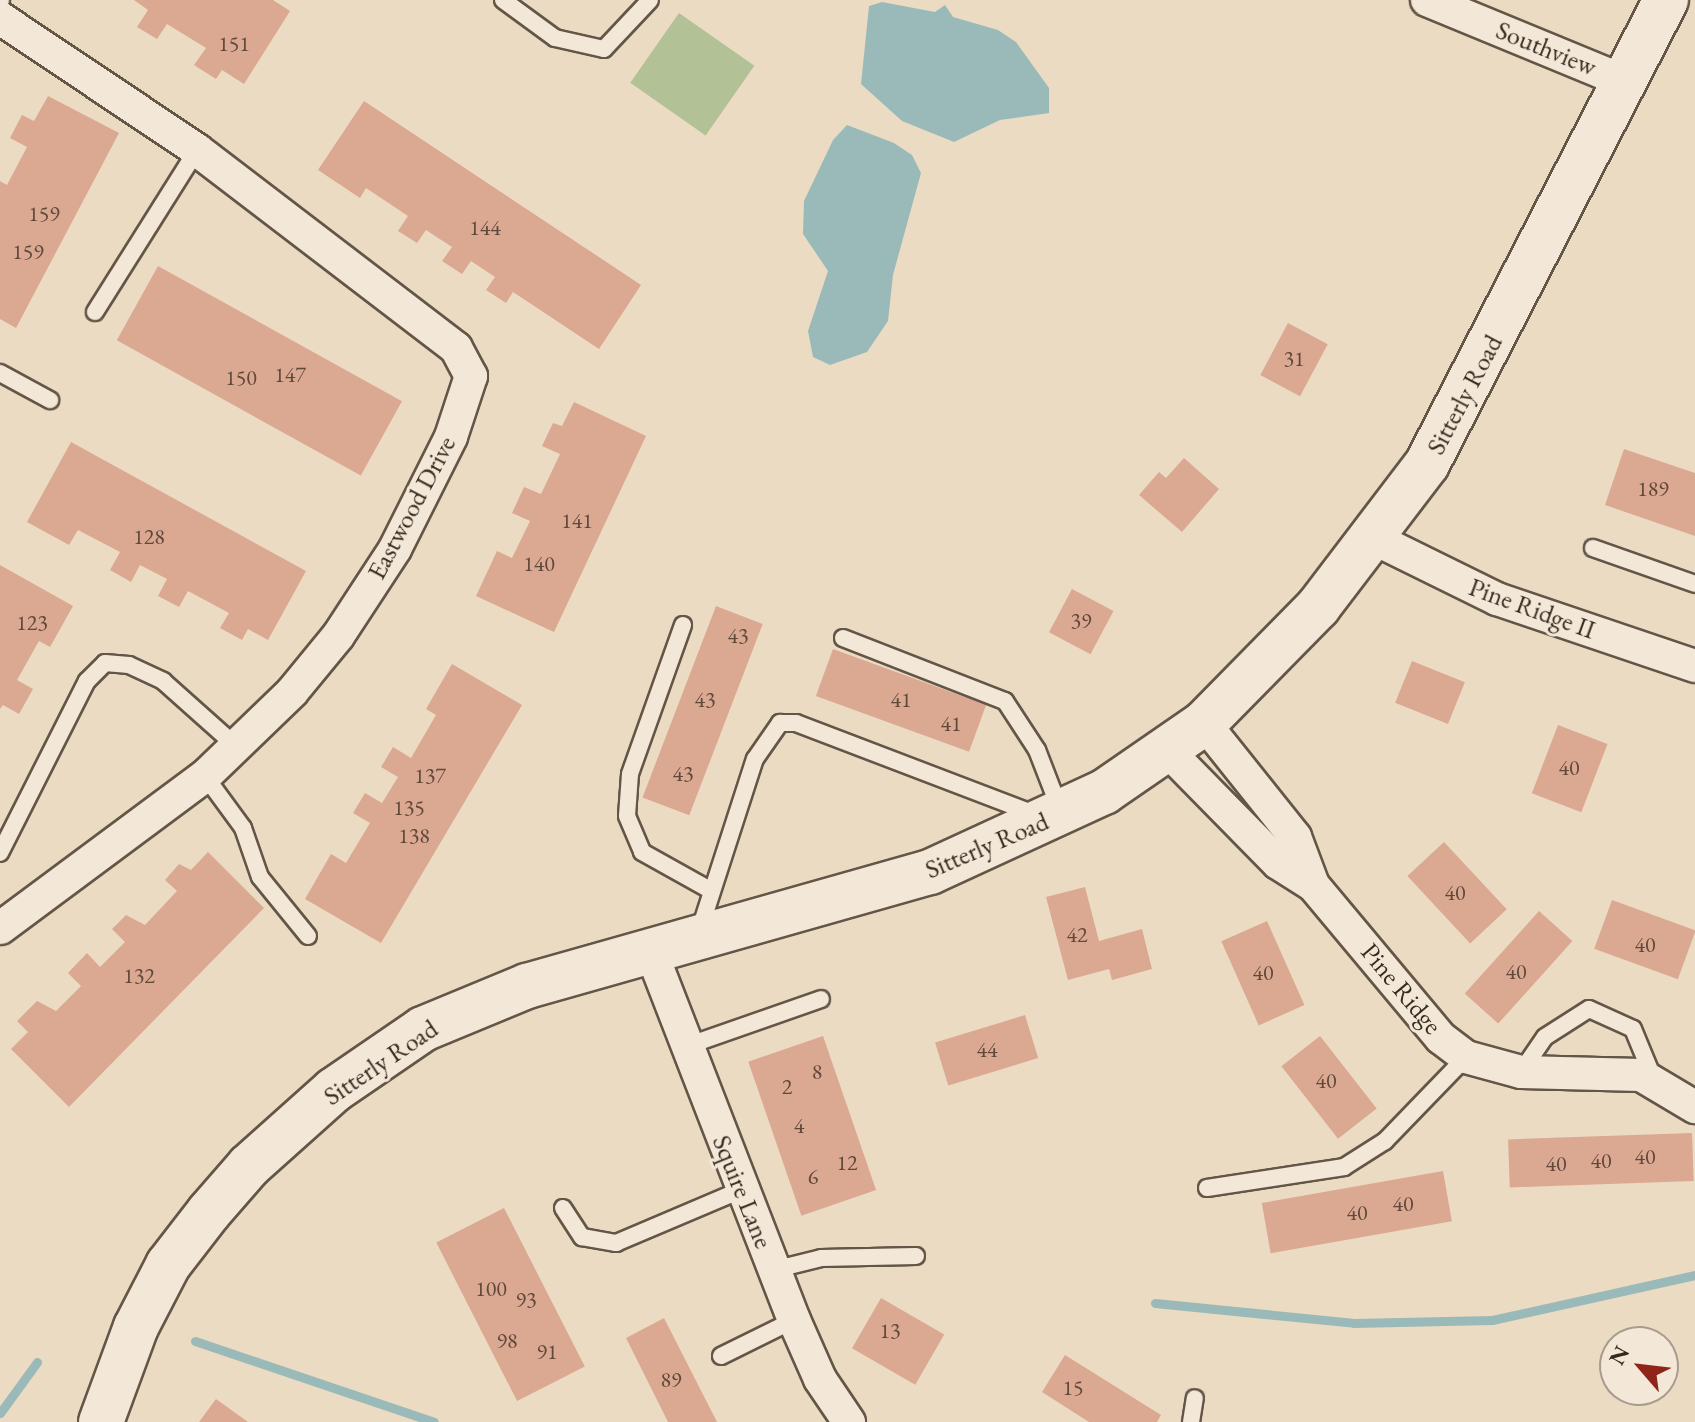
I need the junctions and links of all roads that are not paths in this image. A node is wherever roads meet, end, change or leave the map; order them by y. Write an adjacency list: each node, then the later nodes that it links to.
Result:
1 (503, 0): 2 (lane)
2 (650, 0)
3 (1427, 0): 6 (street, Southview)
4 (1666, 0): 6 (street, Sitterly Road)
5 (0, 18): 7 (street, Eastwood Drive)
6 (1621, 80): 11 (street, Sitterly Road)
7 (197, 150): 8 (lane); 18 (street, Eastwood Drive)
8 (95, 312)
9 (0, 373): 10 (lane)
10 (50, 400)
11 (1375, 539): 16 (street, Pine Ridge II); 17 (street, Sitterly Road)
12 (1593, 548): 13 (lane)
13 (1695, 584)
14 (683, 625): 24 (lane)
15 (843, 638): 21 (lane)
16 (1695, 666)
17 (1204, 723): 19 (street, Sitterly Road); 23 (street)
18 (236, 746): 20 (street, Eastwood Drive); 22 (lane)
19 (1168, 751): 21 (street, Sitterly Road); 23 (street, Pine Ridge)
20 (205, 776): 25 (street, Eastwood Drive); 26 (lane)
21 (1056, 817): 24 (lane); 27 (street, Sitterly Road)
22 (0, 853)
23 (1313, 885): 31 (street, Pine Ridge)
24 (712, 891): 27 (lane)
25 (0, 928)
26 (308, 936)
27 (696, 941): 28 (street, Sitterly Road)
28 (652, 954): 30 (street, Squire Lane); 43 (street, Sitterly Road)
29 (821, 999): 30 (lane)
30 (684, 1047): 36 (street, Squire Lane)
31 (1466, 1057): 32 (street, Pine Ridge); 35 (lane)
32 (1521, 1072): 33 (street, Pine Ridge); 33 (lane)
33 (1654, 1080): 34 (street, Pine Ridge)
34 (1695, 1107)
35 (1207, 1188)
36 (741, 1190): 37 (lane); 39 (street, Squire Lane)
37 (563, 1208)
38 (916, 1256): 39 (lane)
39 (773, 1270): 40 (street, Squire Lane)
40 (794, 1320): 41 (lane); 44 (street, Squire Lane)
41 (721, 1356)
42 (1195, 1398): 45 (lane)
43 (101, 1422)
44 (849, 1422)
45 (1191, 1422)

